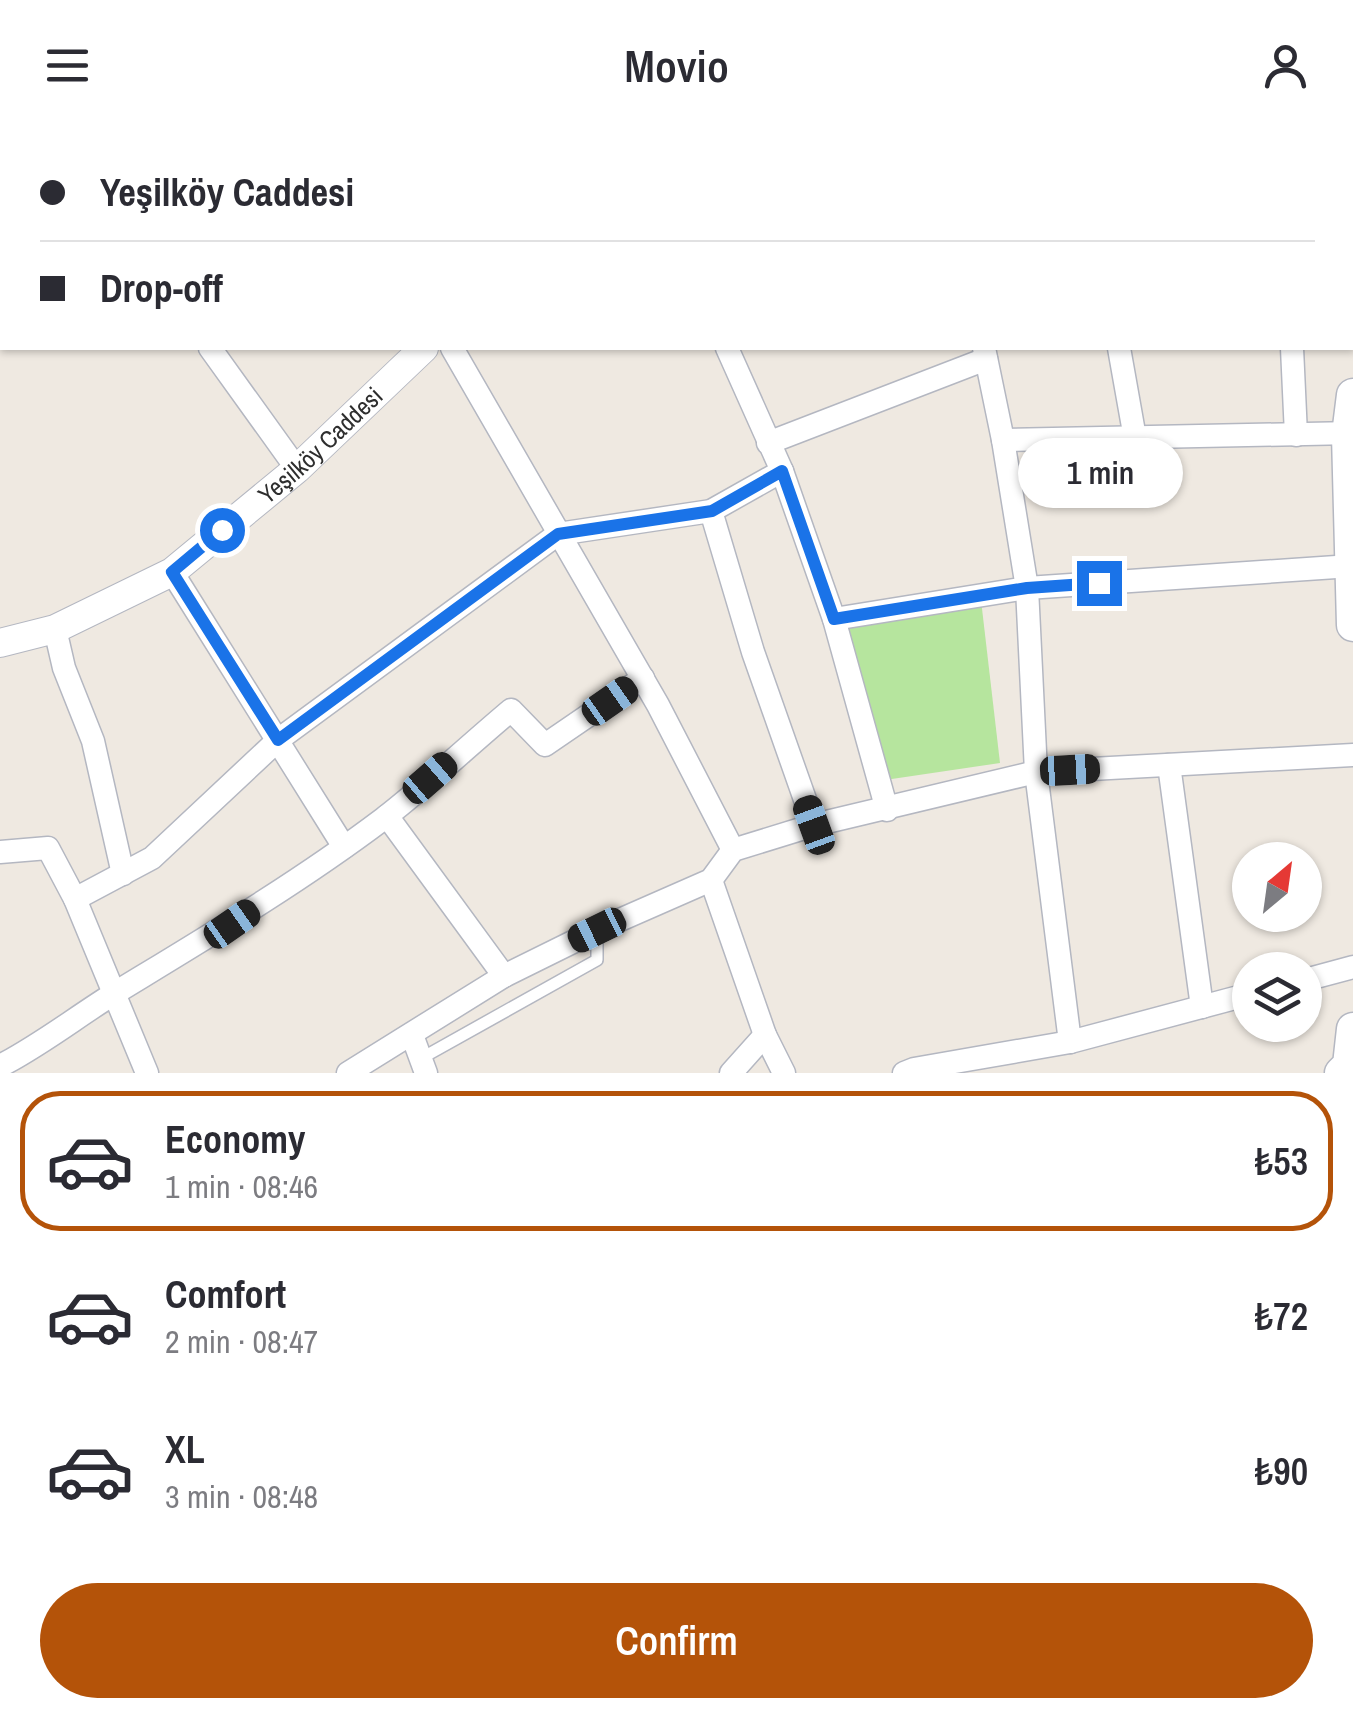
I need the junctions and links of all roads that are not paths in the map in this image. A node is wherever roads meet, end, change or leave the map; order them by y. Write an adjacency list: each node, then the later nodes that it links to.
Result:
1 (211, 350): 14 (street)
2 (422, 350): 14 (street, Yeşilköy Caddesi)
3 (453, 350): 17 (street)
4 (728, 350): 13 (street)
5 (1119, 350): 11 (street)
6 (1292, 350): 10 (street)
7 (985, 353): 12 (street); 13 (street)
8 (1353, 395): 9 (main road)
9 (1350, 434): 10 (street); 18 (main road)
10 (1296, 436): 11 (street)
11 (1135, 438): 12 (street)
12 (1003, 440): 20 (street)
13 (768, 443): 15 (street)
14 (296, 469): 19 (street, Yeşilköy Caddesi)
15 (782, 471): 16 (street); 21 (street)
16 (712, 511): 17 (street); 32 (street)
17 (558, 534): 25 (street); 26 (street)
18 (1351, 566): 20 (street); 22 (main road)
19 (172, 572): 23 (street, Yeşilköy Caddesi); 26 (street)
20 (1027, 588): 21 (street); 29 (street)
21 (834, 619): 30 (street)
22 (1353, 626)
23 (56, 629): 24 (street, Yeşilköy Caddesi); 36 (street)
24 (0, 643)
25 (642, 678): 31 (street); 34 (street)
26 (278, 740): 33 (street); 36 (street)
27 (1353, 755): 28 (street)
28 (1170, 765): 29 (street); 45 (street)
29 (1036, 772): 30 (street); 49 (street)
30 (887, 810): 32 (street)
31 (386, 816): 33 (street); 42 (street)
32 (814, 825): 34 (street)
33 (344, 847): 43 (street)
34 (733, 850): 37 (street)
35 (0, 852): 38 (street)
36 (124, 874): 38 (street)
37 (711, 880): 39 (street); 48 (street)
38 (75, 899): 43 (street)
39 (597, 930): 42 (street); 52 (lane)
40 (1353, 967): 41 (street)
41 (1322, 975)
42 (504, 976): 47 (street)
43 (112, 995): 50 (street); 55 (street)
44 (1232, 998): 45 (street)
45 (1202, 1006): 49 (street)
46 (1353, 1029): 53 (main road)
47 (412, 1035): 52 (street); 56 (street)
48 (766, 1035): 57 (street); 58 (street)
49 (1070, 1042): 59 (street)
50 (32, 1050): 51 (street); 54 (street)
51 (0, 1066)
52 (423, 1066)
53 (1348, 1068)
54 (40, 1073)
55 (147, 1073)
56 (348, 1073)
57 (731, 1073)
58 (784, 1073)
59 (904, 1073)

